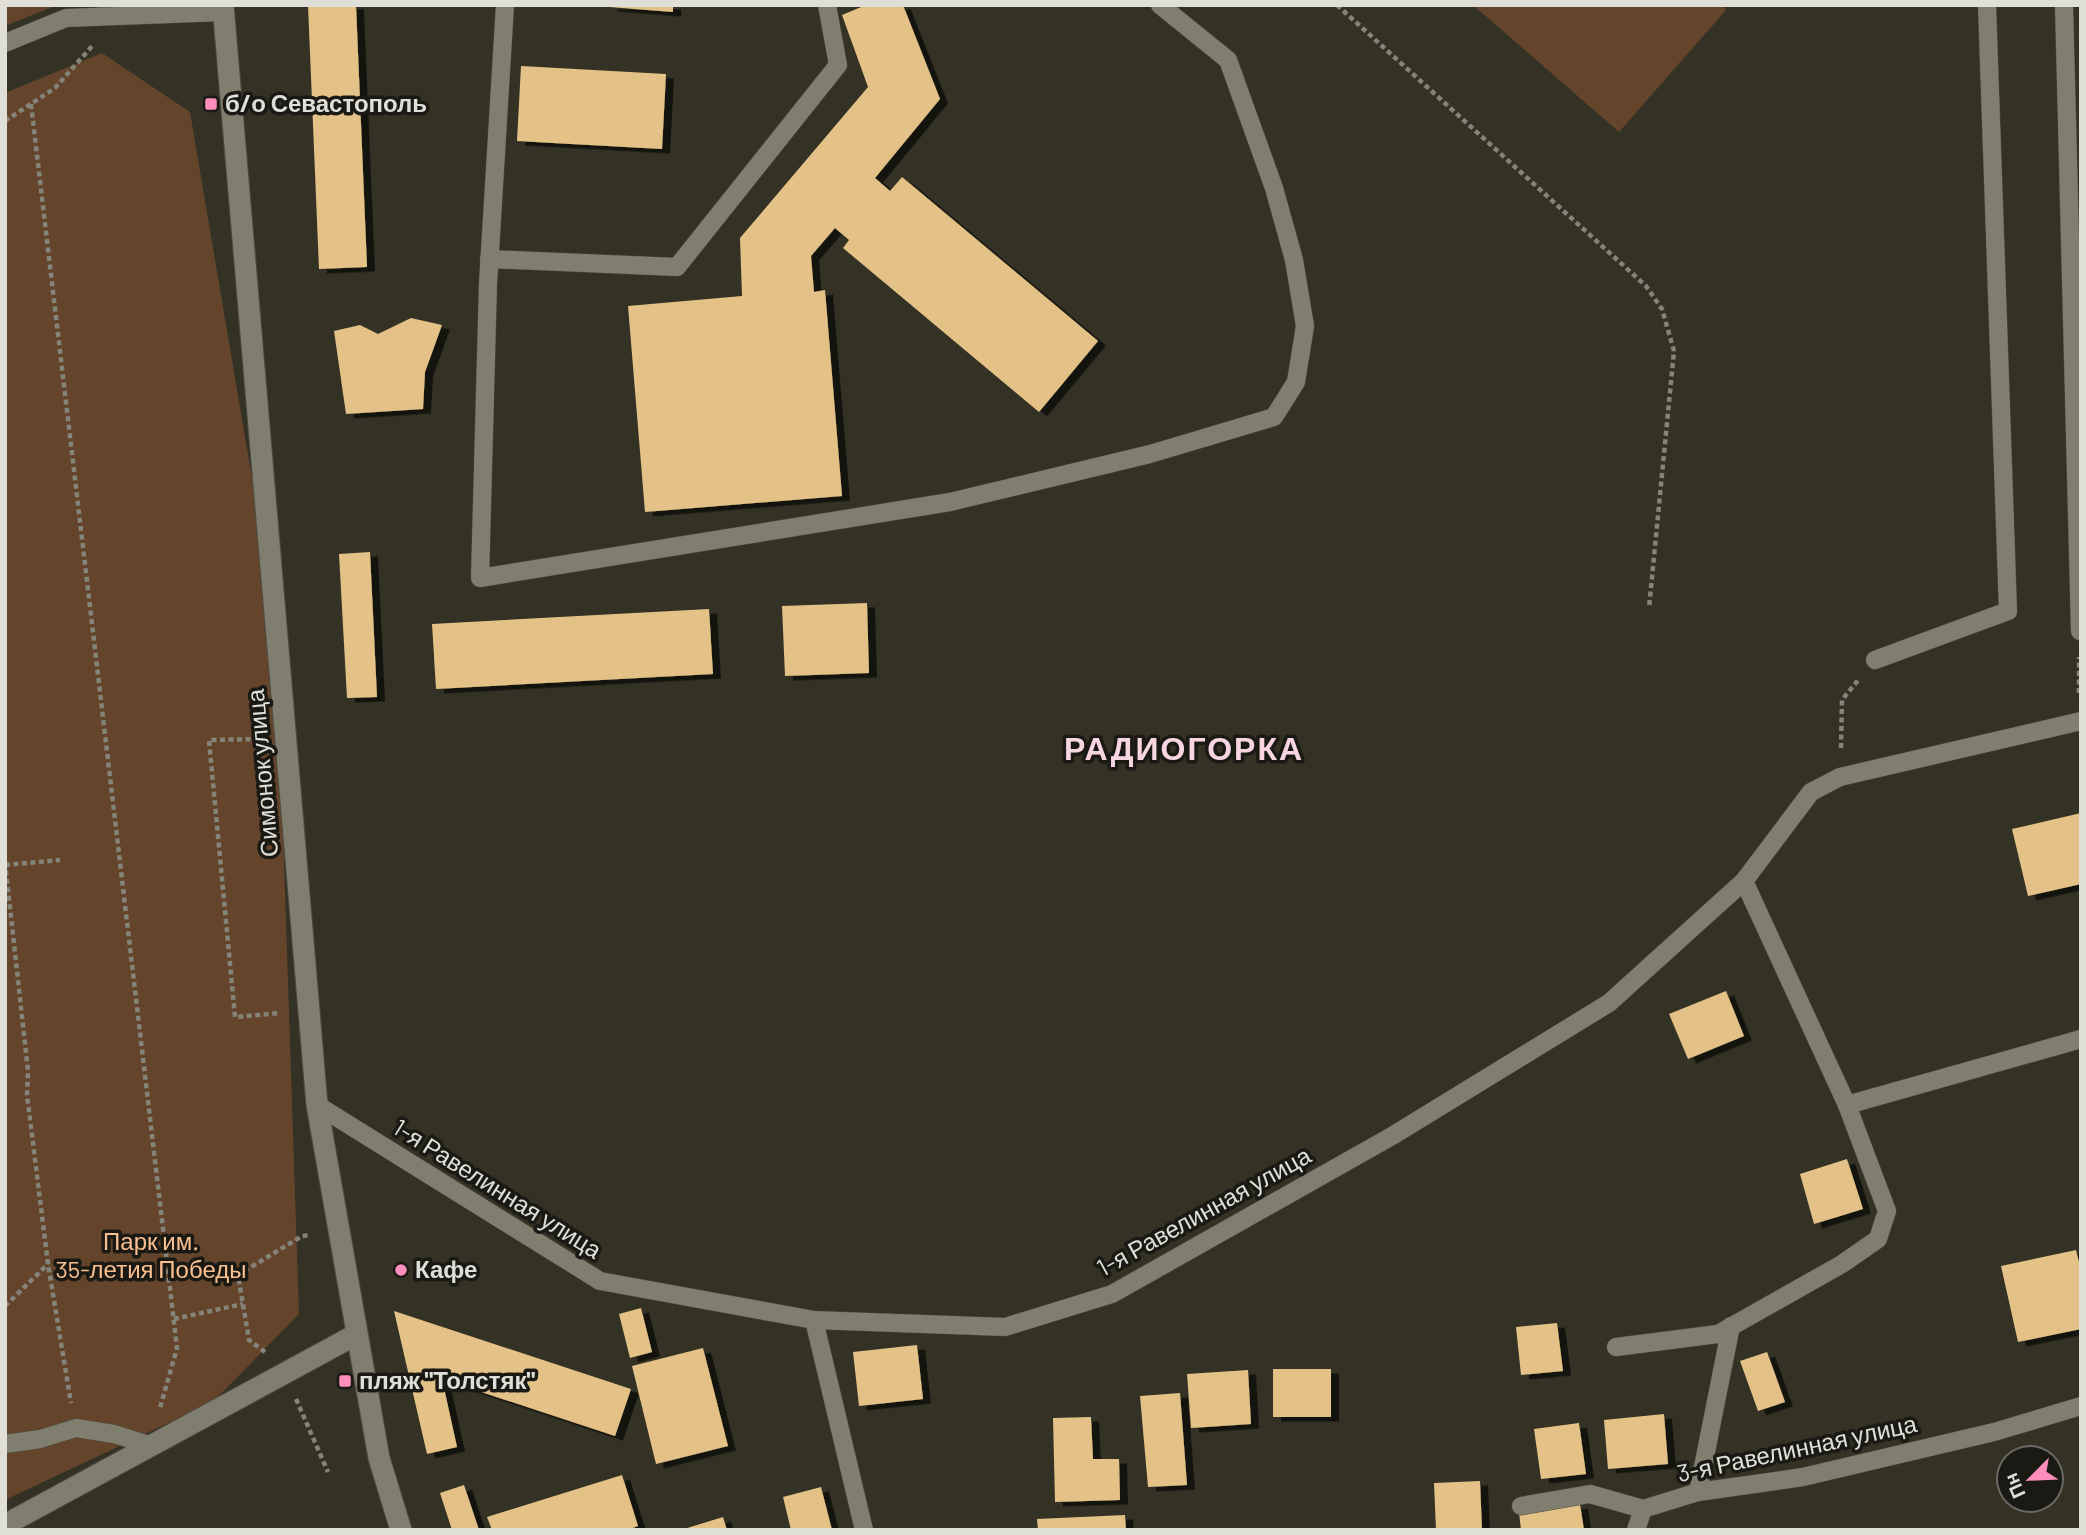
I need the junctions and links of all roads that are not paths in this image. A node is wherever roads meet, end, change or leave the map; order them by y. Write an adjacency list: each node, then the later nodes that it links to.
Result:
1 (505, 5): 8 (lane)
2 (827, 5): 8 (lane)
3 (1160, 5): 8 (lane)
4 (1987, 5): 10 (lane)
5 (2064, 5): 9 (lane)
6 (223, 9): 7 (lane); 14 (street, Симонок улица)
7 (5, 43)
8 (489, 259)
9 (2080, 631)
10 (1875, 660)
11 (2080, 722): 12 (lane, 1-я Равелинная улица)
12 (1744, 881): 15 (lane); 16 (lane, 1-я Равелинная улица)
13 (2081, 1039): 15 (lane)
14 (317, 1105): 16 (lane, 1-я Равелинная улица); 18 (street, Симонок улица)
15 (1847, 1105): 17 (lane)
16 (814, 1320): 28 (lane)
17 (1731, 1326): 19 (lane); 23 (lane)
18 (356, 1334): 22 (street); 27 (street, Симонок улица)
19 (1616, 1347)
20 (2081, 1406): 23 (lane, 3-я Равелинная улица)
21 (5, 1444): 22 (lane)
22 (149, 1445): 26 (street)
23 (1698, 1492): 25 (lane, 3-я Равелинная улица)
24 (1521, 1506): 25 (lane)
25 (1643, 1508): 29 (lane)
26 (9, 1522)
27 (401, 1530)
28 (864, 1530)
29 (1636, 1530)

